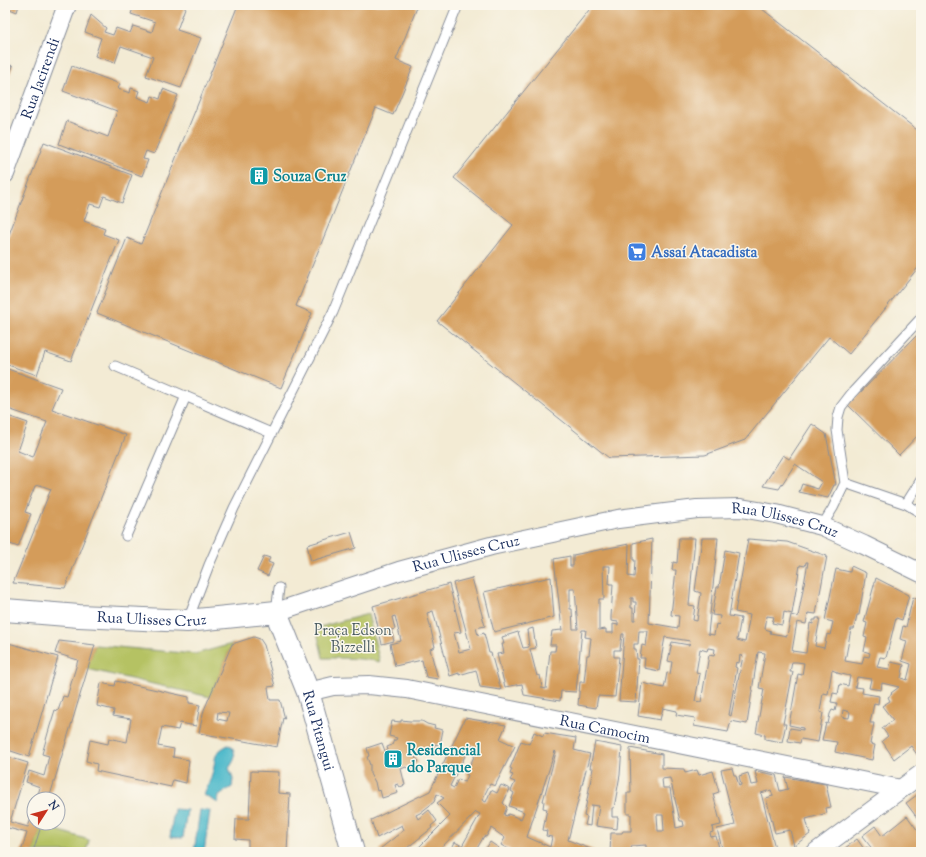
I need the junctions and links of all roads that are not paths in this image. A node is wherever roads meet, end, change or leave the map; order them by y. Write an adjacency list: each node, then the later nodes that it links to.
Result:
1 (68, 5): 3 (street, Rua Jacirendi)
2 (458, 5): 7 (lane)
3 (5, 174)
4 (921, 318): 9 (lane)
5 (115, 366): 6 (lane)
6 (186, 396): 7 (lane); 13 (lane)
7 (271, 433): 18 (lane)
8 (921, 480): 10 (lane)
9 (845, 483): 10 (lane); 12 (lane)
10 (906, 504): 11 (lane)
11 (921, 513)
12 (822, 526): 14 (street, Rua Ulisses Cruz); 17 (street, Rua Ulisses Cruz)
13 (126, 536)
14 (921, 573)
15 (279, 588): 17 (lane)
16 (5, 610): 18 (street, Rua Ulisses Cruz)
17 (276, 612): 18 (street, Rua Ulisses Cruz); 19 (street, Rua Pitangui)
18 (188, 621)
19 (308, 692): 21 (street, Rua Camocim); 22 (street, Rua Pitangui)
20 (921, 774): 21 (street)
21 (901, 789): 23 (street)
22 (354, 852)
23 (816, 852)

